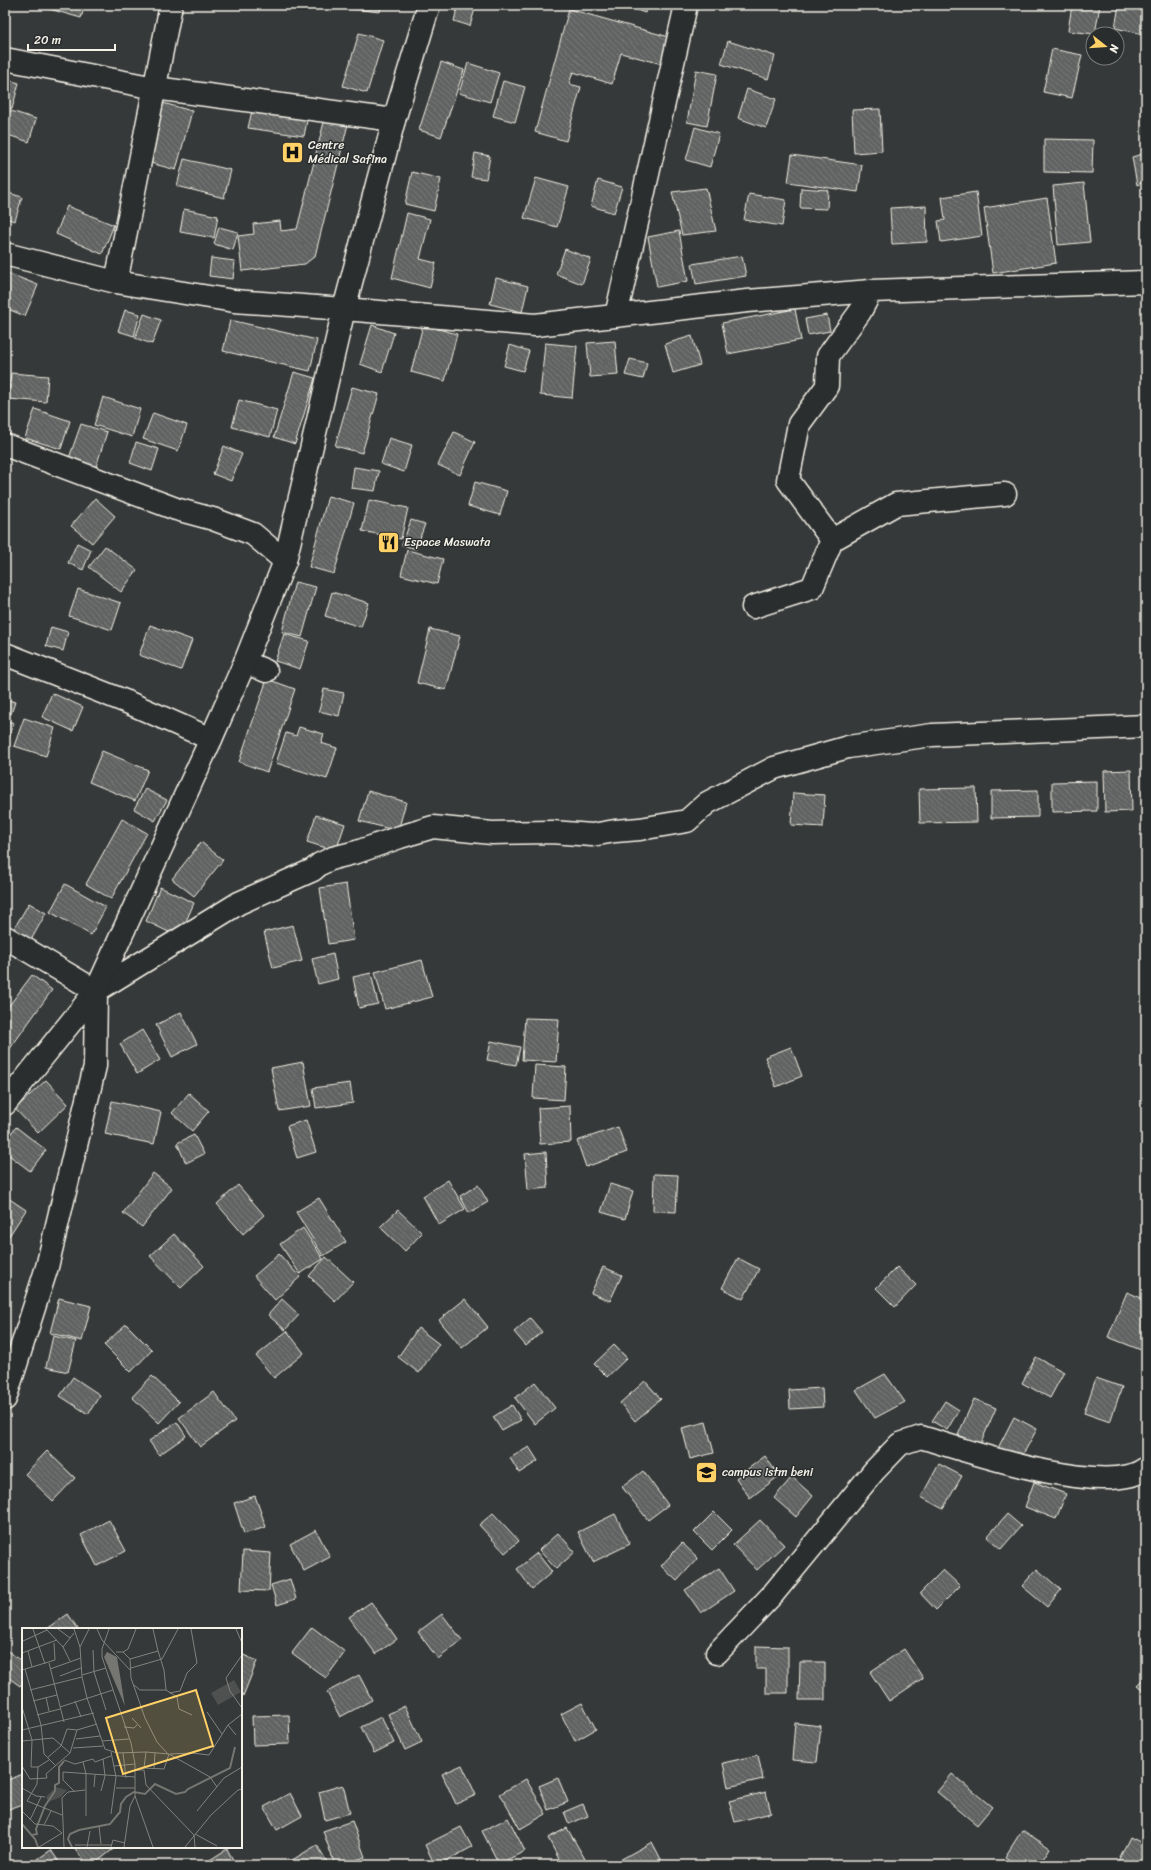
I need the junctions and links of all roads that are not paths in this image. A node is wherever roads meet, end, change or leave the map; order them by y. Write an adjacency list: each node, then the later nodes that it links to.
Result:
1 (171, 5): 5 (street)
2 (429, 5): 6 (street)
3 (686, 5): 12 (street)
4 (5, 59): 5 (street)
5 (156, 88): 6 (street); 8 (street)
6 (394, 120): 11 (street)
7 (5, 254): 8 (street)
8 (116, 282): 11 (street)
9 (1146, 282): 10 (street)
10 (871, 291): 12 (street); 15 (street)
11 (344, 309): 12 (street); 16 (street)
12 (616, 316)
13 (5, 445): 16 (street)
14 (1005, 494): 15 (street)
15 (832, 540): 17 (street)
16 (285, 561): 19 (street)
17 (753, 607)
18 (5, 654): 22 (street)
19 (245, 662): 20 (street); 22 (street)
20 (266, 670)
21 (1146, 726): 24 (street)
22 (211, 739): 24 (street)
23 (5, 937): 24 (street)
24 (96, 991): 25 (street); 26 (street)
25 (5, 1104)
26 (5, 1399)
27 (1146, 1468): 28 (street)
28 (717, 1653)

